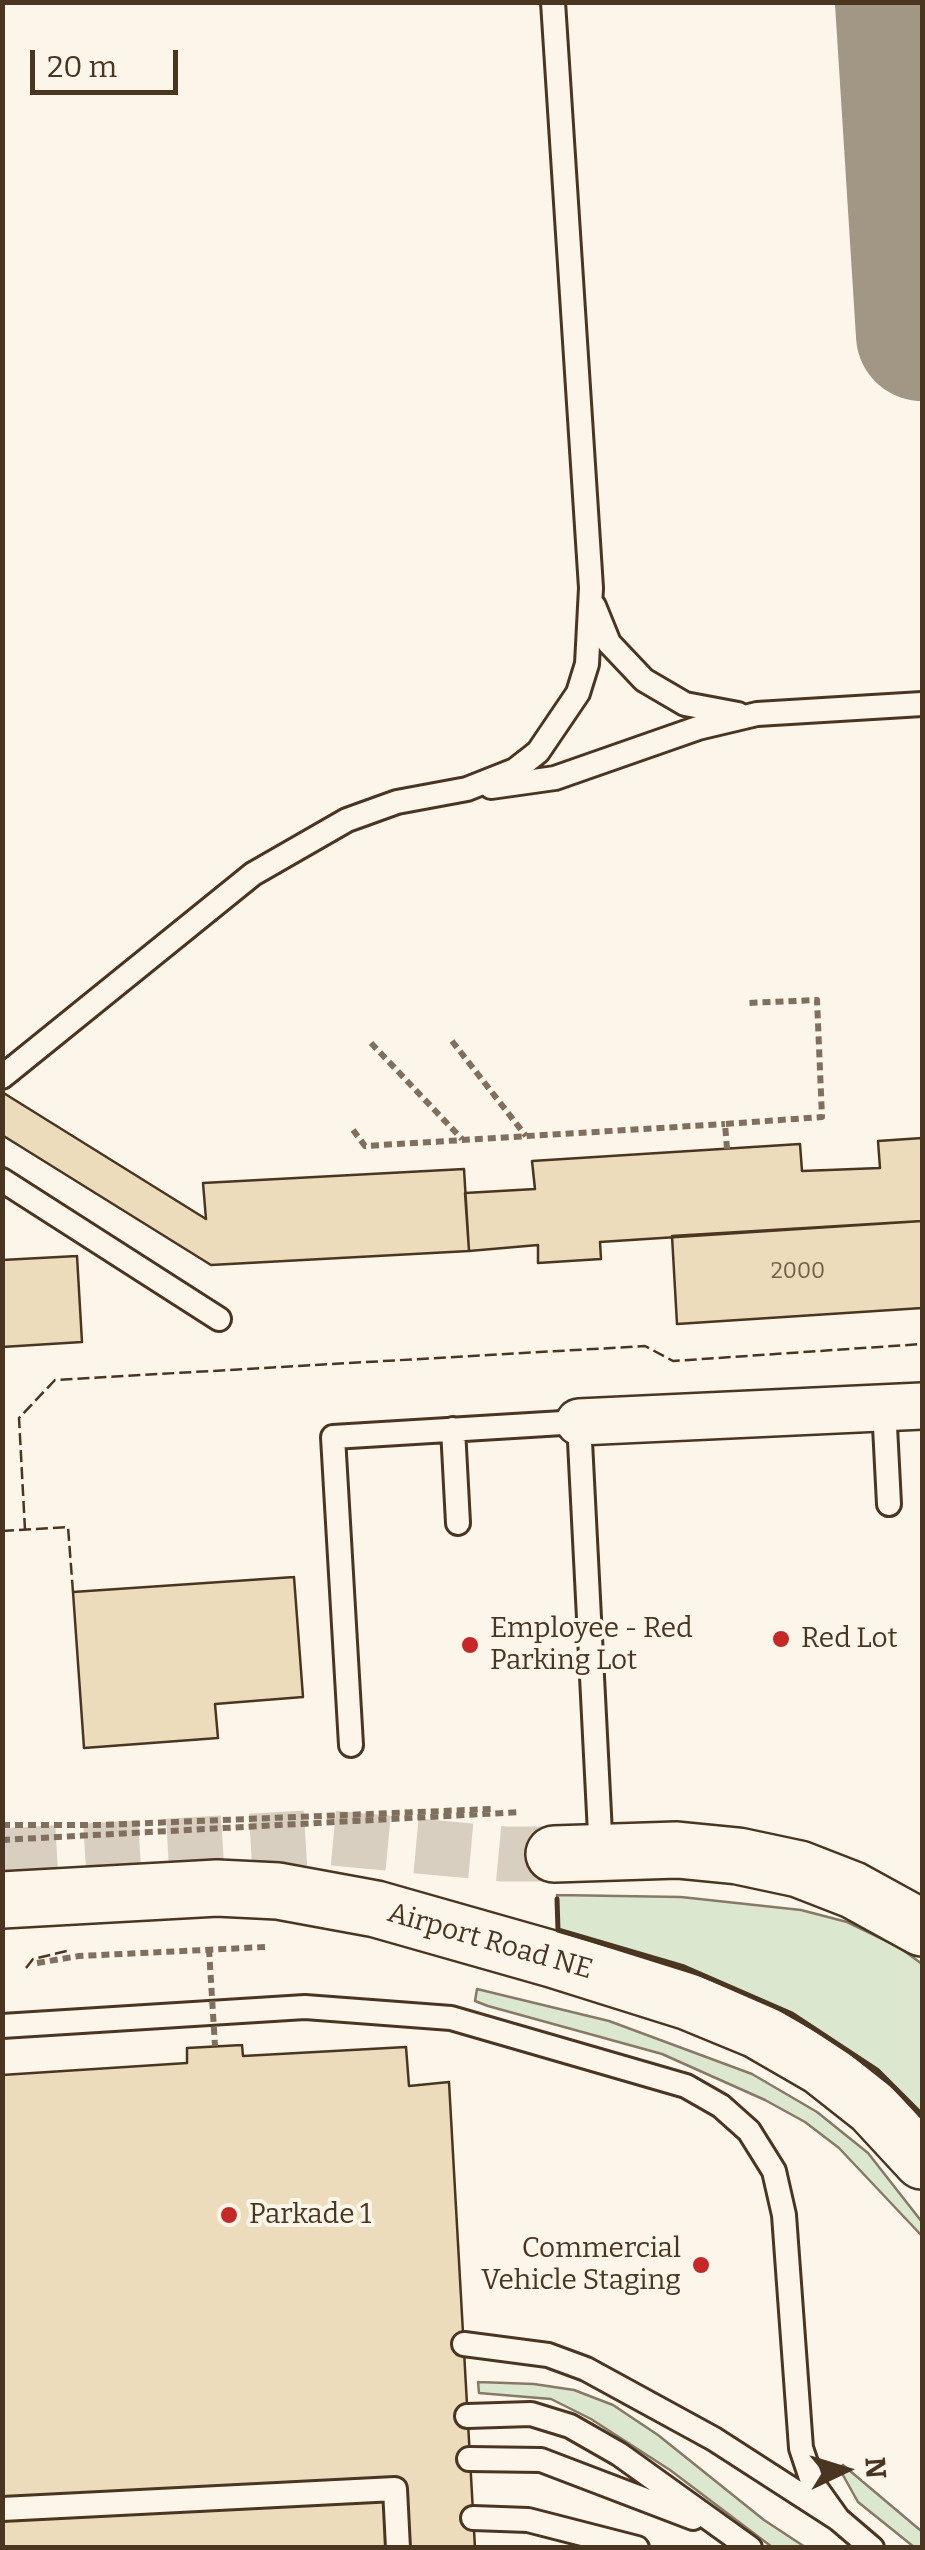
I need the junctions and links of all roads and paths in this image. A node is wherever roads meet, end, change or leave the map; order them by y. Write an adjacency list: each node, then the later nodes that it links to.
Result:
1 (554, 2): 2 (lane)
2 (590, 588): 4 (lane); 5 (lane)
3 (922, 704): 4 (lane)
4 (757, 714): 5 (lane)
5 (468, 788): 9 (lane)
6 (748, 1003): 10 (path)
7 (452, 1041): 12 (path)
8 (371, 1043): 13 (path)
9 (2, 1077)
10 (725, 1124): 12 (path); 14 (path)
11 (353, 1130): 13 (path)
12 (526, 1137): 13 (path)
13 (463, 1140)
14 (727, 1149)
15 (2, 1180): 16 (lane)
16 (220, 1319)
17 (903, 1406): 18 (street); 20 (lane)
18 (579, 1422): 19 (lane); 24 (lane)
19 (453, 1430): 21 (lane); 22 (lane)
20 (889, 1504)
21 (458, 1523)
22 (351, 1745)
23 (2, 1825): 24 (path)
24 (550, 1832): 25 (path); 27 (main road)
25 (2, 1840)
26 (2, 1900): 33 (main road, Airport Road NE)
27 (907, 1910)
28 (269, 1946): 29 (path)
29 (209, 1950): 30 (path); 32 (path, bridge)
30 (37, 1963)
31 (2, 2026): 39 (lane)
32 (215, 2046)
33 (922, 2161)
34 (464, 2344): 39 (lane)
35 (467, 2416): 40 (lane)
36 (469, 2458): 40 (lane)
37 (2, 2509): 41 (lane)
38 (472, 2518): 42 (lane)
39 (838, 2518): 44 (lane)
40 (724, 2531): 43 (lane)
41 (398, 2548)
42 (637, 2548)
43 (750, 2548)
44 (872, 2548)

